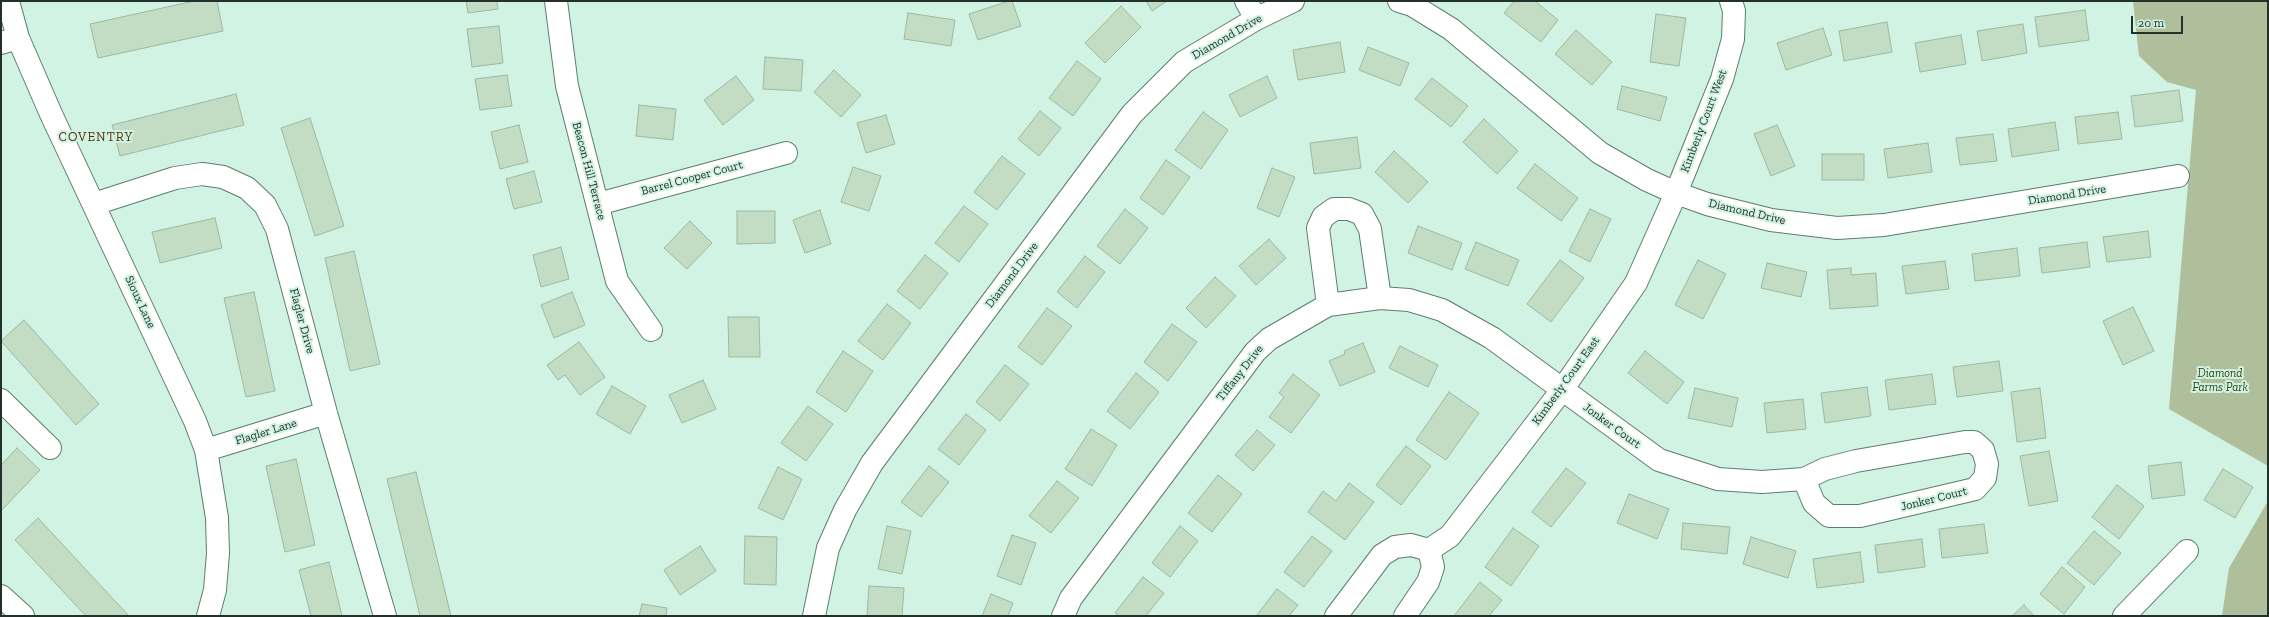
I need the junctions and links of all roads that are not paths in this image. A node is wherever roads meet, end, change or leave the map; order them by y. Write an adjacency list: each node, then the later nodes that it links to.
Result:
1 (8, 1): 7 (street, Sioux Lane)
2 (556, 1): 12 (street, Beacon Hill Terrace)
3 (1293, 1): 6 (street, Diamond Drive)
4 (1399, 1): 10 (street, Diamond Drive)
5 (1731, 1): 10 (street, Kimberly Court West)
6 (1251, 10): 28 (street, Diamond Drive)
7 (10, 41): 11 (street, Sioux Lane)
8 (786, 153): 12 (street, Barrel Cooper Court)
9 (2178, 176): 10 (street, Diamond Drive)
10 (1676, 193): 16 (street, Kimberly Court East)
11 (94, 204): 18 (street, Flagler Drive); 20 (street, Sioux Lane)
12 (598, 204): 15 (street, Beacon Hill Terrace)
13 (1380, 298): 14 (street, Tiffany Drive); 14 (street); 16 (street, Tiffany Drive)
14 (1328, 305): 29 (street, Tiffany Drive)
15 (651, 330)
16 (1562, 390): 21 (street, Jonker Court); 22 (street, Kimberly Court East)
17 (3, 407): 19 (street)
18 (326, 413): 20 (street, Flagler Lane); 27 (street, Flagler Drive)
19 (50, 448)
20 (206, 450): 26 (street, Sioux Lane)
21 (1804, 479): 21 (street, Jonker Court)
22 (1428, 550): 30 (street); 31 (street)
23 (2187, 551): 32 (street)
24 (1, 596): 25 (street)
25 (23, 616)
26 (208, 616)
27 (385, 616)
28 (814, 616)
29 (1063, 616)
30 (1336, 616)
31 (1405, 616)
32 (2124, 616)

